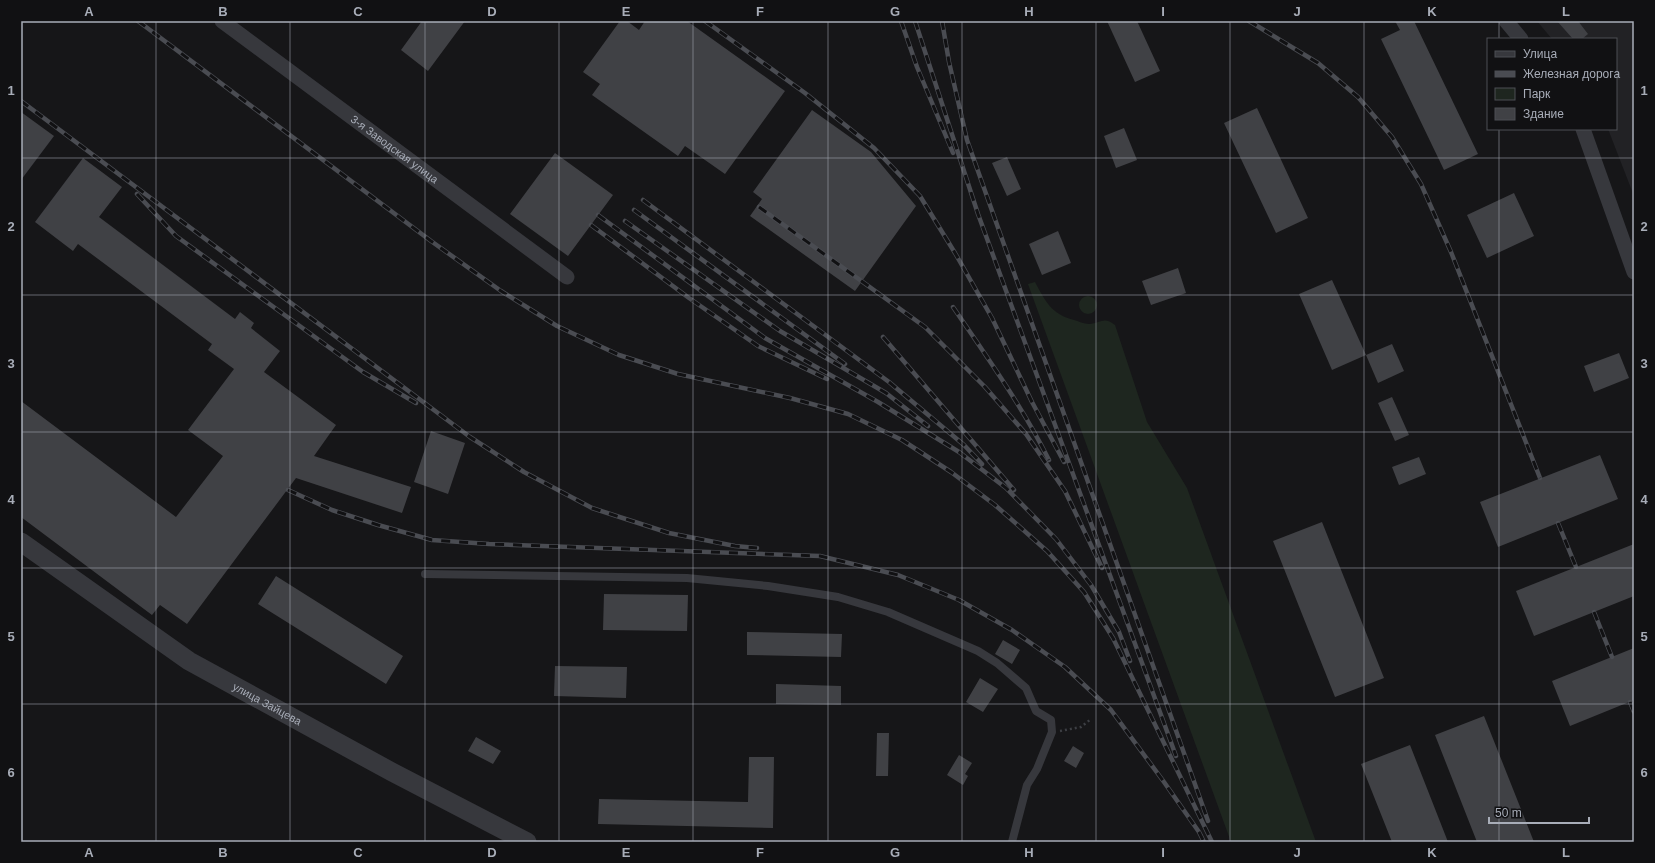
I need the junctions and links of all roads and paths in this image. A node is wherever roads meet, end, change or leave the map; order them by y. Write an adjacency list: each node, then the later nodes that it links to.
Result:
1 (222, 21): 6 (street, 3-я Заводская улица)
2 (1506, 21): 3 (street)
3 (1520, 38)
4 (1583, 130): 5 (street)
5 (1634, 272)
6 (567, 277)
7 (21, 542): 11 (street, улица Зайцева)
8 (425, 574): 10 (lane)
9 (1091, 719): 10 (path)
10 (1052, 732): 12 (lane)
11 (527, 842)
12 (1012, 842)

